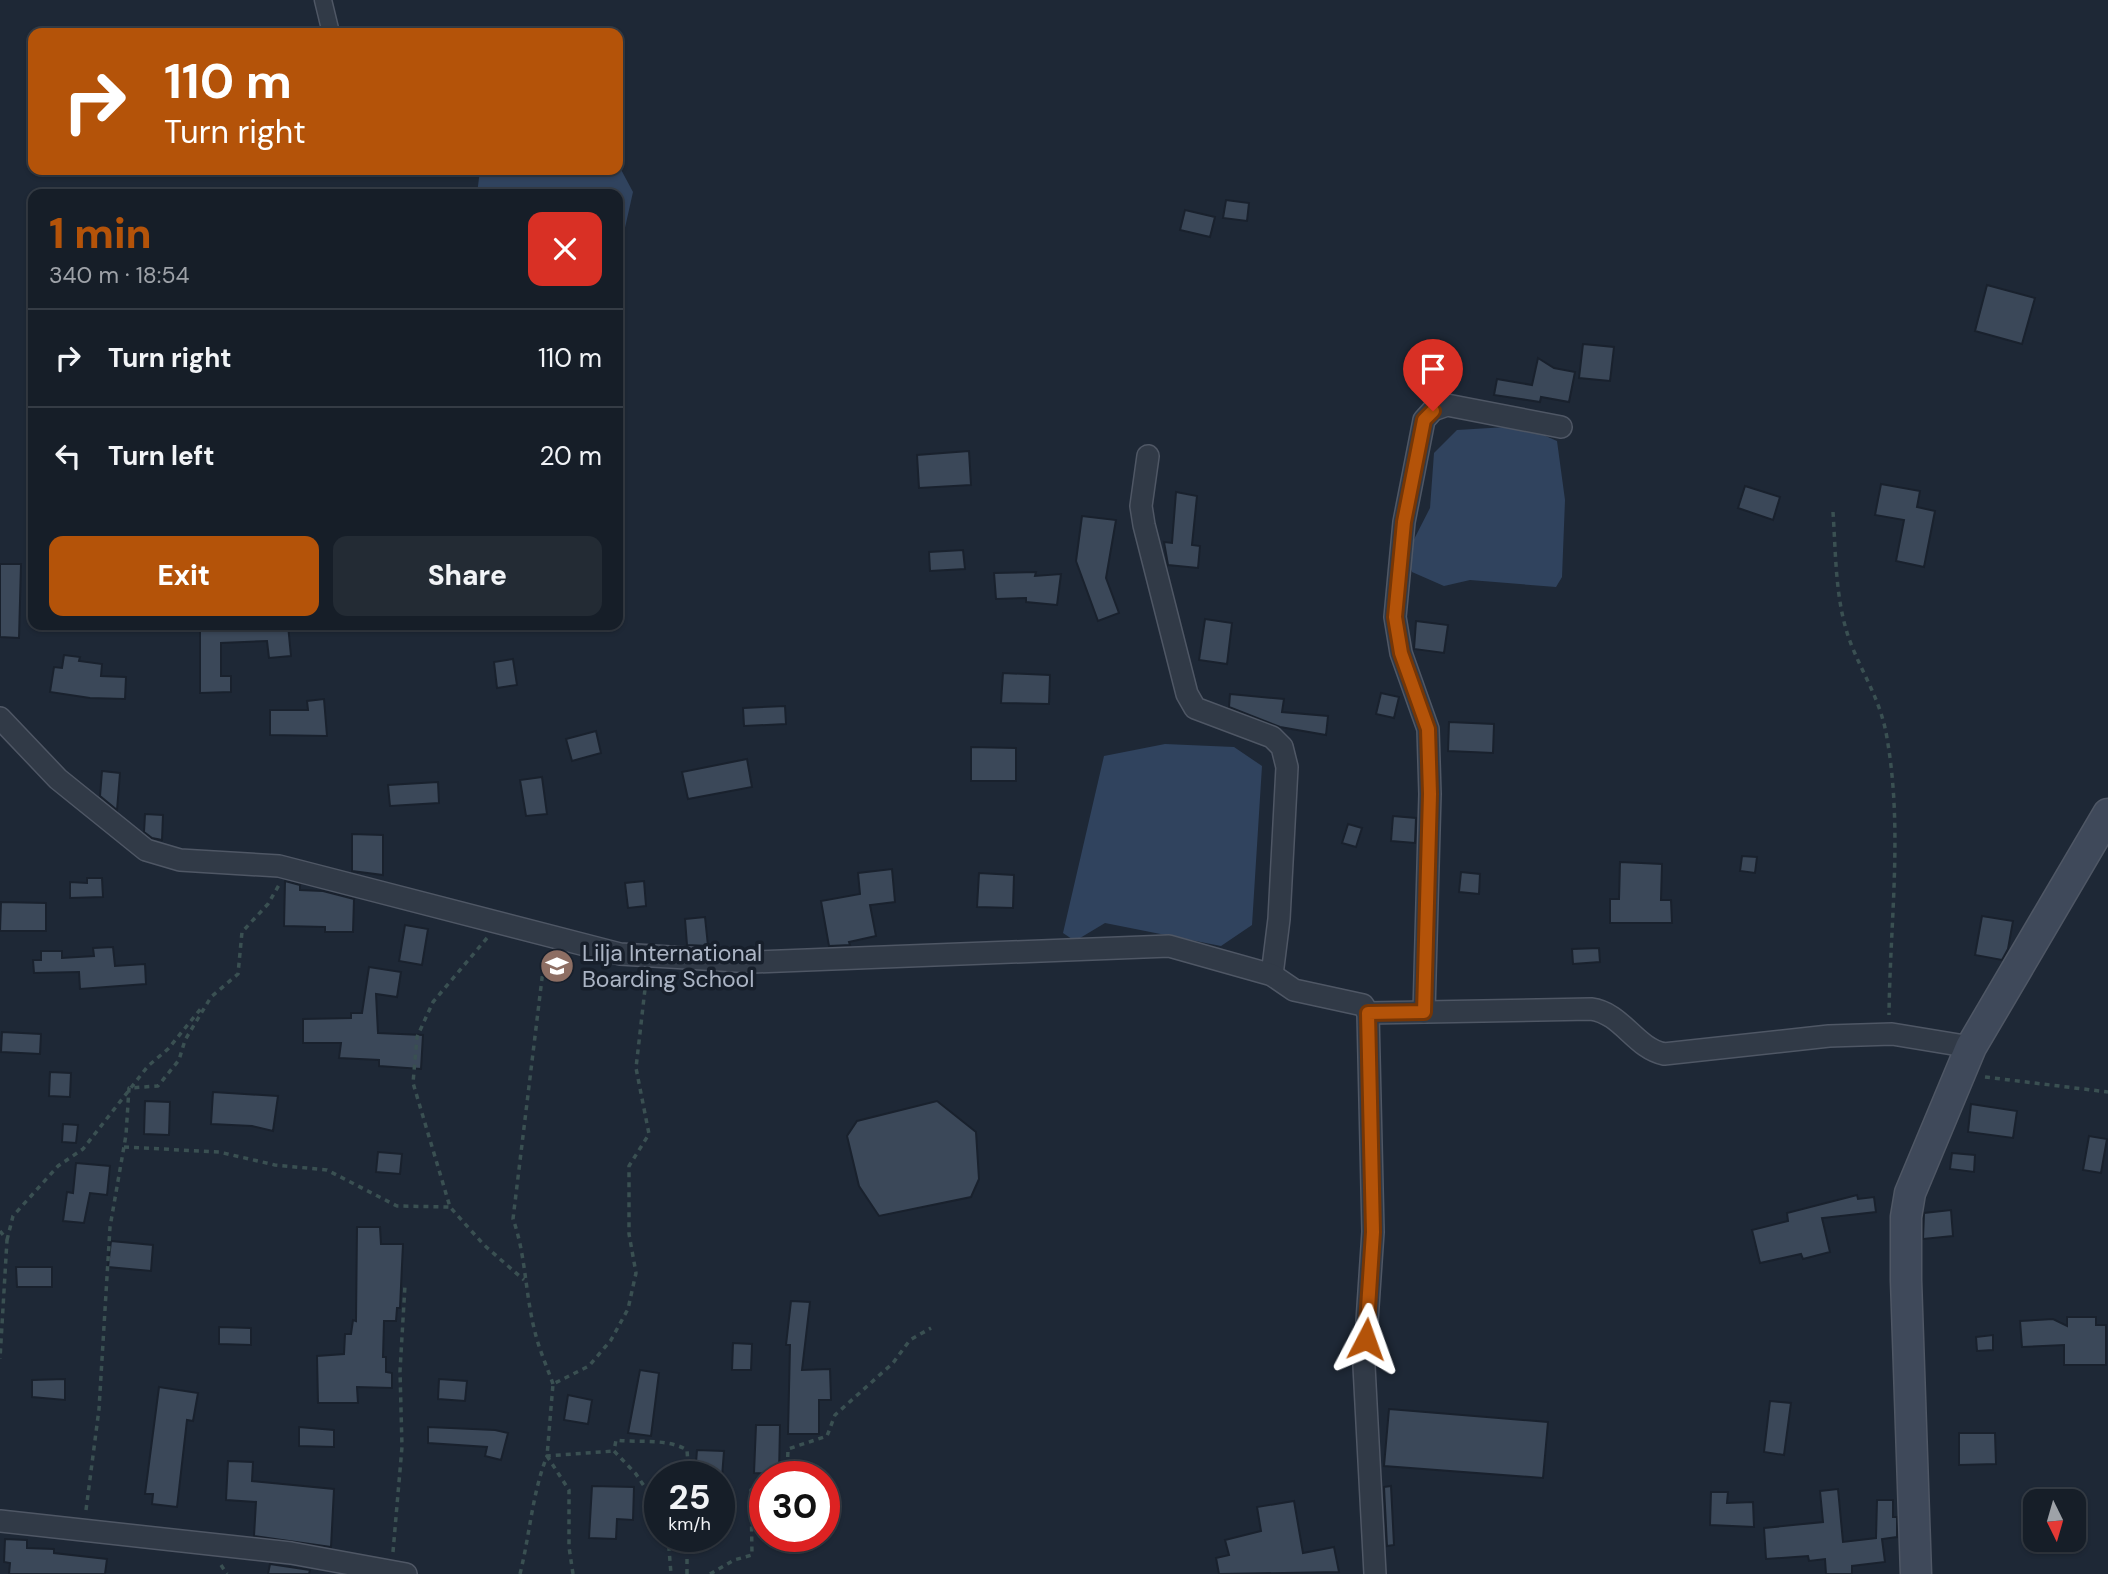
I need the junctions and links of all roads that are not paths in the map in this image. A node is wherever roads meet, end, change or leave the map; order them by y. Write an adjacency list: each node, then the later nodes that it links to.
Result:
1 (323, 0): 2 (street)
2 (330, 28)
3 (1561, 428): 8 (street)
4 (1148, 456): 7 (street)
5 (0, 718): 7 (street)
6 (2108, 814): 10 (main road)
7 (1272, 975): 9 (street)
8 (1424, 1012): 9 (street); 10 (street)
9 (1368, 1013): 13 (street)
10 (1971, 1047): 14 (main road)
11 (0, 1521): 12 (street)
12 (398, 1572)
13 (1375, 1574)
14 (1916, 1574)

